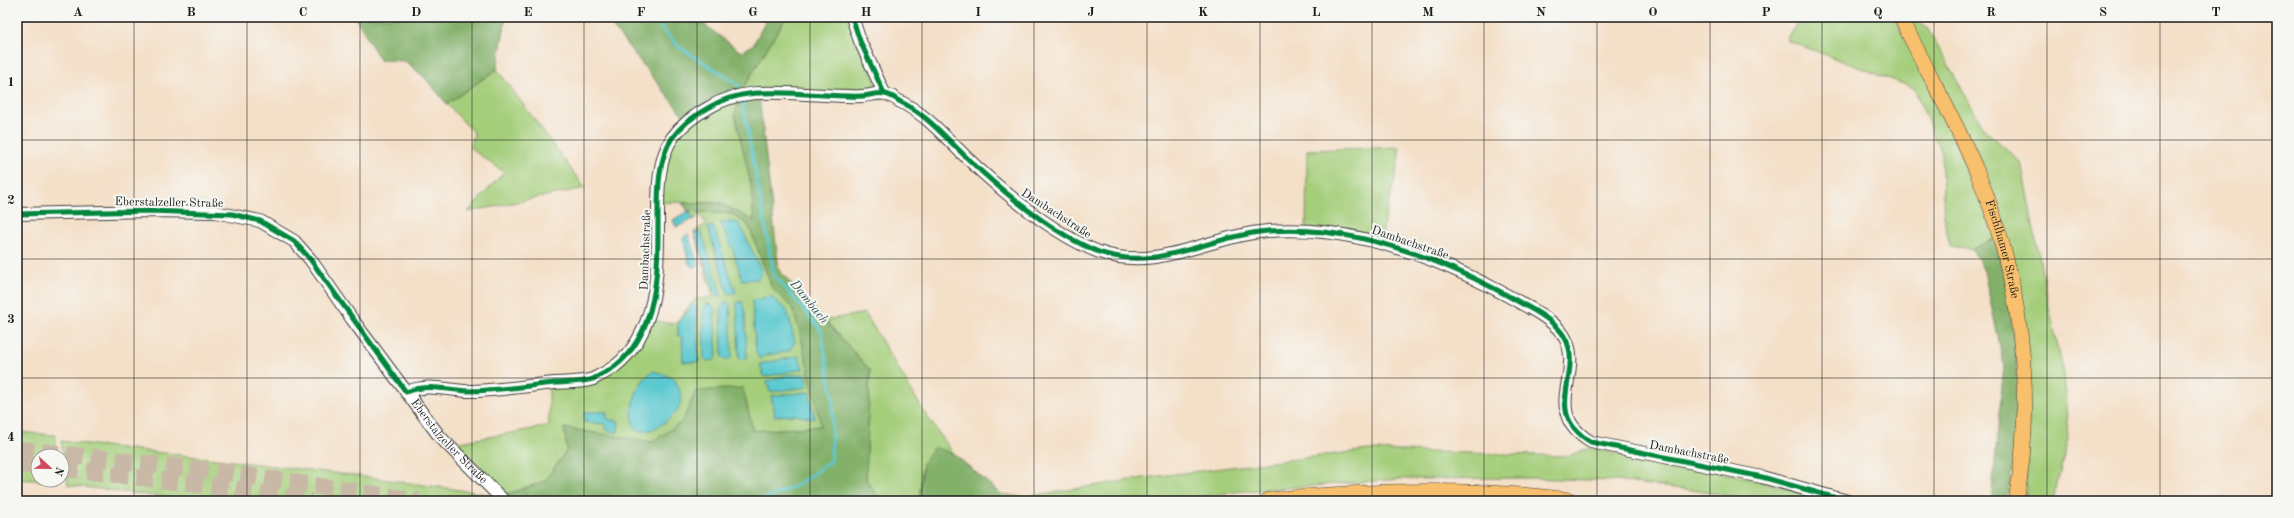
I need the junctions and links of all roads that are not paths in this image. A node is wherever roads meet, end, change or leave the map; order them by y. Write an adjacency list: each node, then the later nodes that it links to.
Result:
1 (852, 17): 3 (street)
2 (1902, 17): 10 (main road, Fischlhamer Straße)
3 (884, 93): 5 (street, Dambachstraße); 9 (street, Dambachstraße)
4 (17, 214): 5 (street, Eberstalzeller Straße)
5 (406, 392): 6 (street, Eberstalzeller Straße)
6 (504, 501)
7 (1269, 501): 8 (highway)
8 (1569, 501)
9 (1848, 501)
10 (2016, 501)

